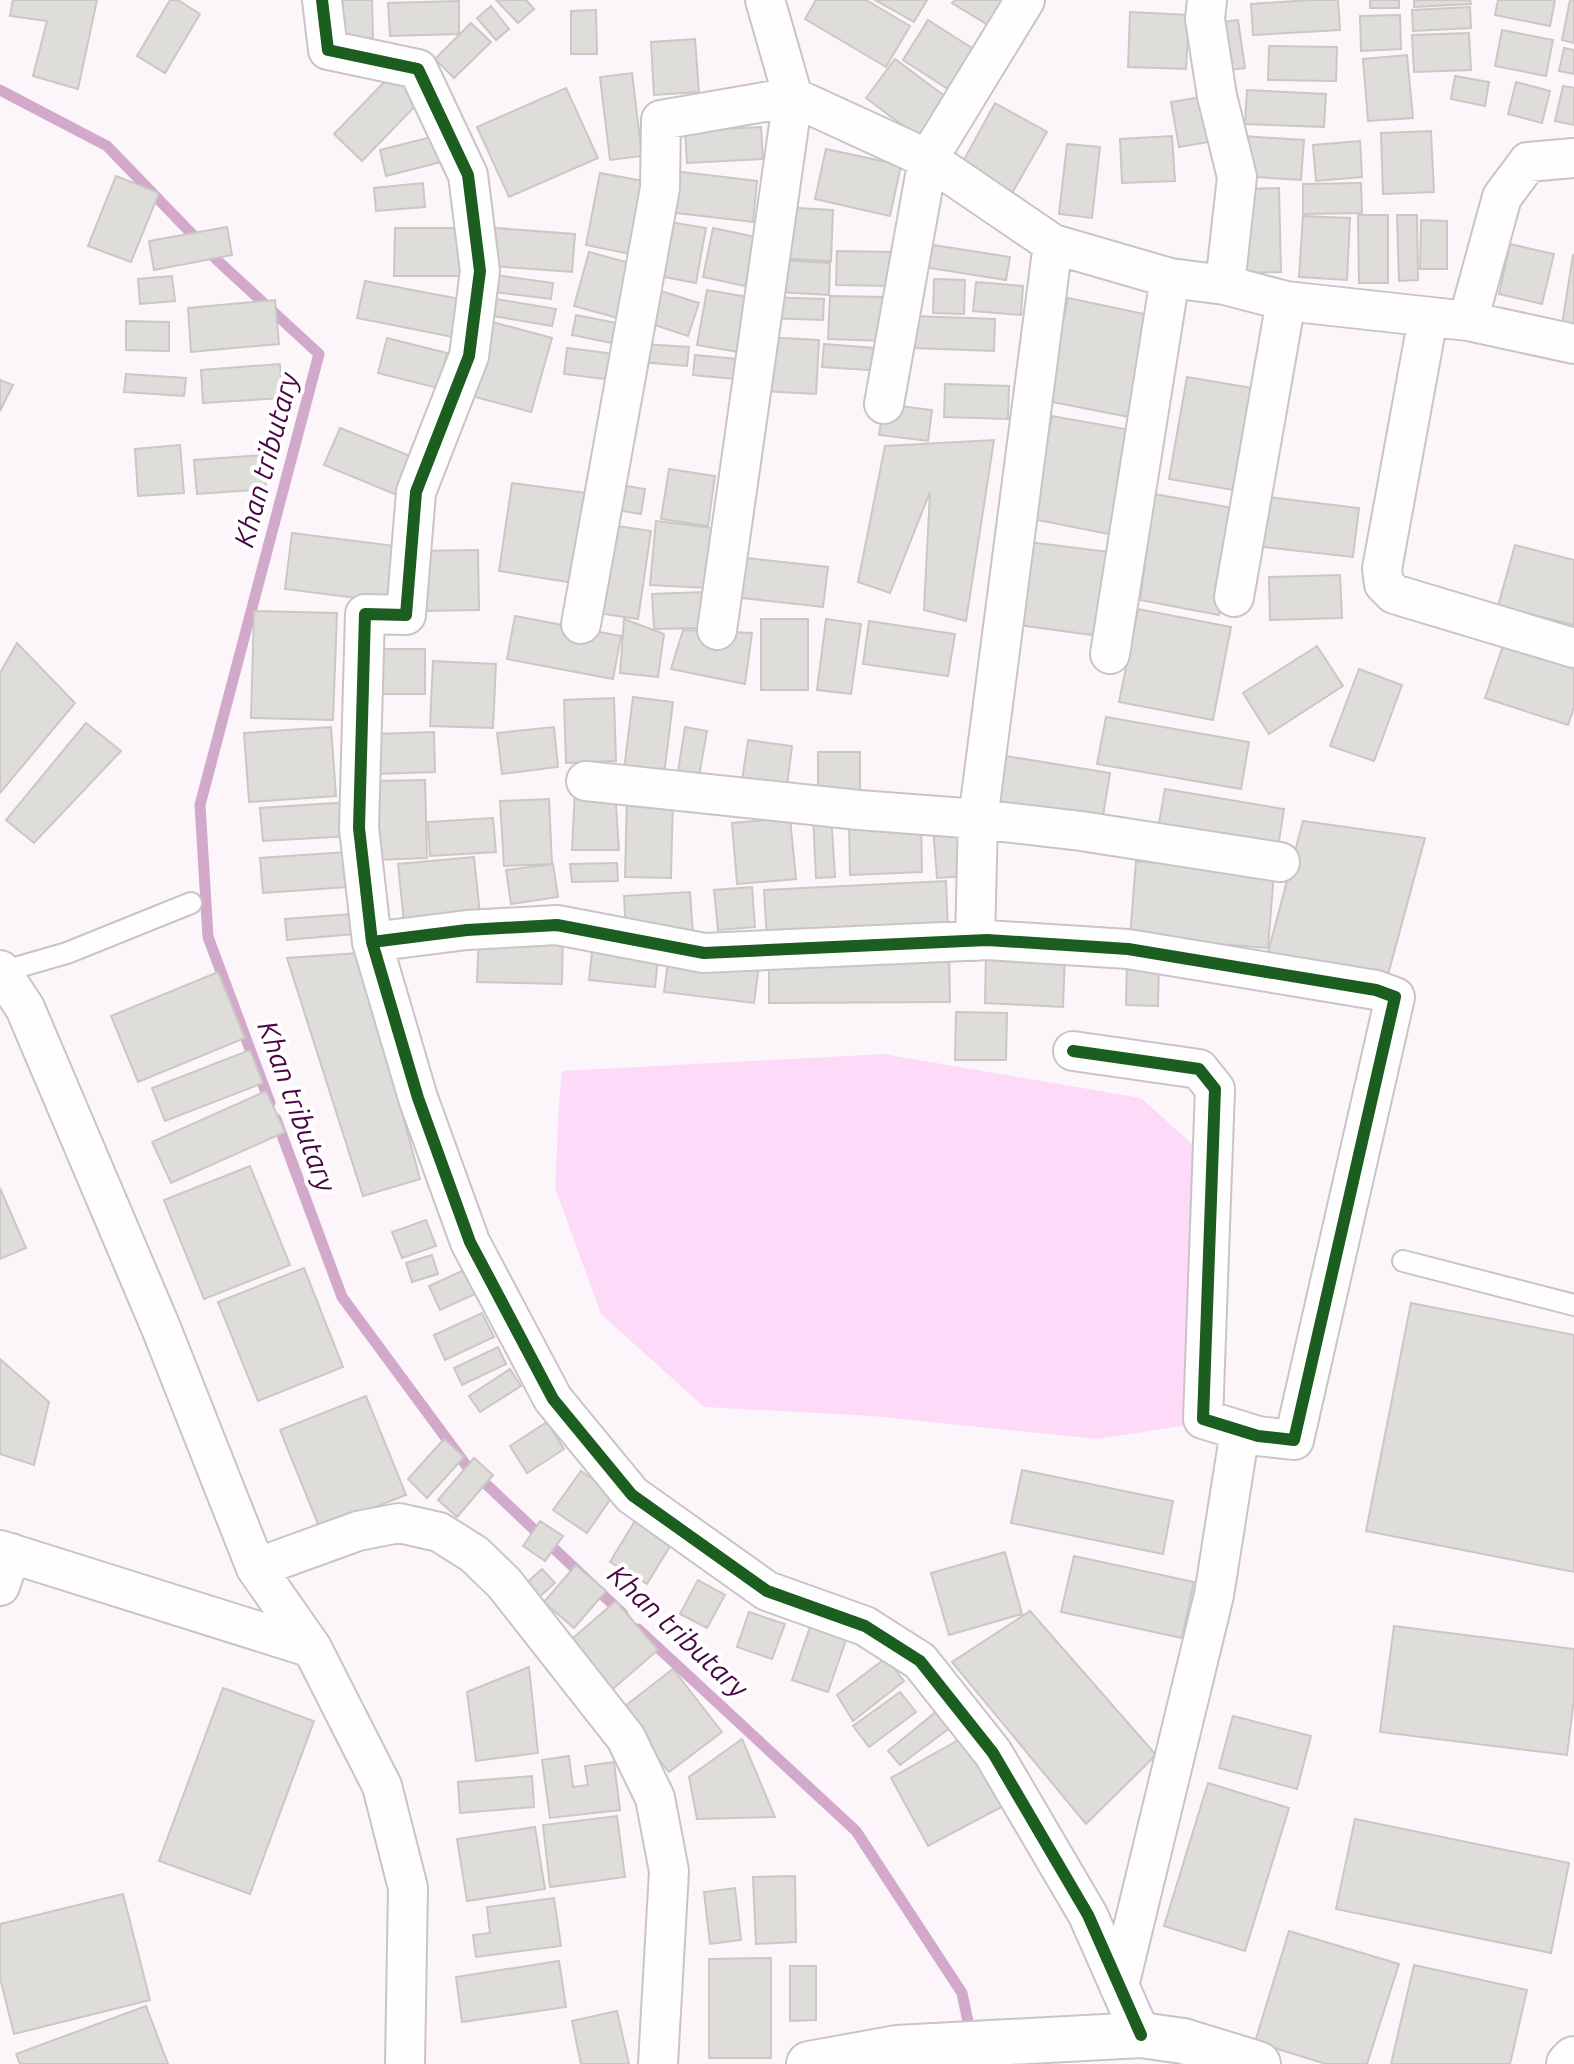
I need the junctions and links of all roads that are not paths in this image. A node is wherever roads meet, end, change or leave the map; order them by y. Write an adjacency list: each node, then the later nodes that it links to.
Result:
1 (322, 0): 26 (street)
2 (765, 0): 5 (street)
3 (1025, 0): 7 (street)
4 (1207, 0): 10 (street)
5 (793, 97): 7 (street); 17 (street); 18 (street)
6 (1574, 158): 13 (street)
7 (928, 159): 8 (street); 15 (street)
8 (1053, 244): 9 (street); 22 (street)
9 (1170, 278): 10 (street); 20 (street)
10 (1225, 285): 11 (street)
11 (1286, 301): 12 (street); 16 (street)
12 (1428, 318): 13 (street); 19 (street)
13 (1468, 321): 14 (street)
14 (1574, 344)
15 (884, 404)
16 (1234, 597)
17 (581, 624)
18 (717, 630)
19 (1574, 648)
20 (1110, 654)
21 (586, 781): 22 (street)
22 (978, 819): 23 (street); 25 (street)
23 (1280, 862)
24 (191, 903): 27 (lane)
25 (975, 941): 26 (street); 31 (street)
26 (372, 942): 35 (street)
27 (0, 971): 33 (street)
28 (1073, 1051): 31 (street)
29 (1403, 1261): 30 (lane)
30 (1574, 1305)
31 (1240, 1431): 35 (street)
32 (4, 1563): 34 (street)
33 (256, 1568): 34 (street); 39 (street)
34 (312, 1648): 38 (street)
35 (1119, 1986): 36 (street)
36 (1141, 2035): 40 (main road); 41 (main road)
37 (1574, 2059): 42 (main road)
38 (405, 2064)
39 (658, 2064)
40 (813, 2064)
41 (1258, 2064)
42 (1569, 2064)

